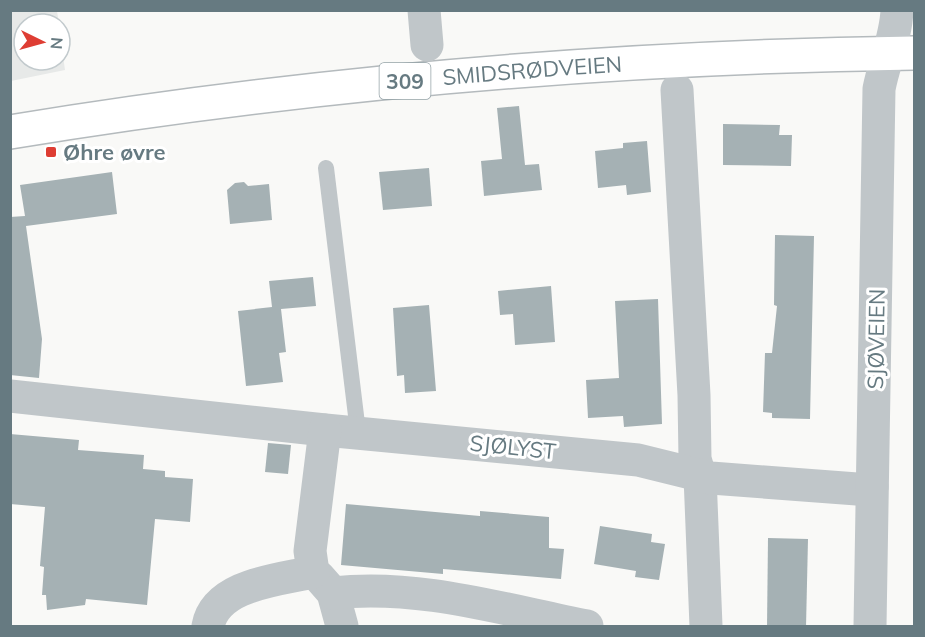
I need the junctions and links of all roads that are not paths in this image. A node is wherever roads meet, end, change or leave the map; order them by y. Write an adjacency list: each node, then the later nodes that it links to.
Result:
1 (424, 10): 3 (street)
2 (897, 10): 4 (street, SJØVEIEN)
3 (427, 45)
4 (901, 53): 6 (main road, SMIDSRØDVEIEN / 309); 12 (street, SJØVEIEN)
5 (676, 90): 11 (street)
6 (10, 132)
7 (326, 168): 10 (lane)
8 (10, 396): 9 (street, SJØLYST)
9 (325, 430): 10 (street, SJØLYST); 13 (street)
10 (358, 432): 11 (street, SJØLYST)
11 (700, 476): 12 (street, SJØLYST); 17 (street)
12 (872, 487): 18 (street, SJØVEIEN)
13 (323, 582): 14 (street); 15 (street); 16 (street)
14 (208, 627)
15 (342, 627)
16 (587, 627)
17 (706, 627)
18 (870, 627)

